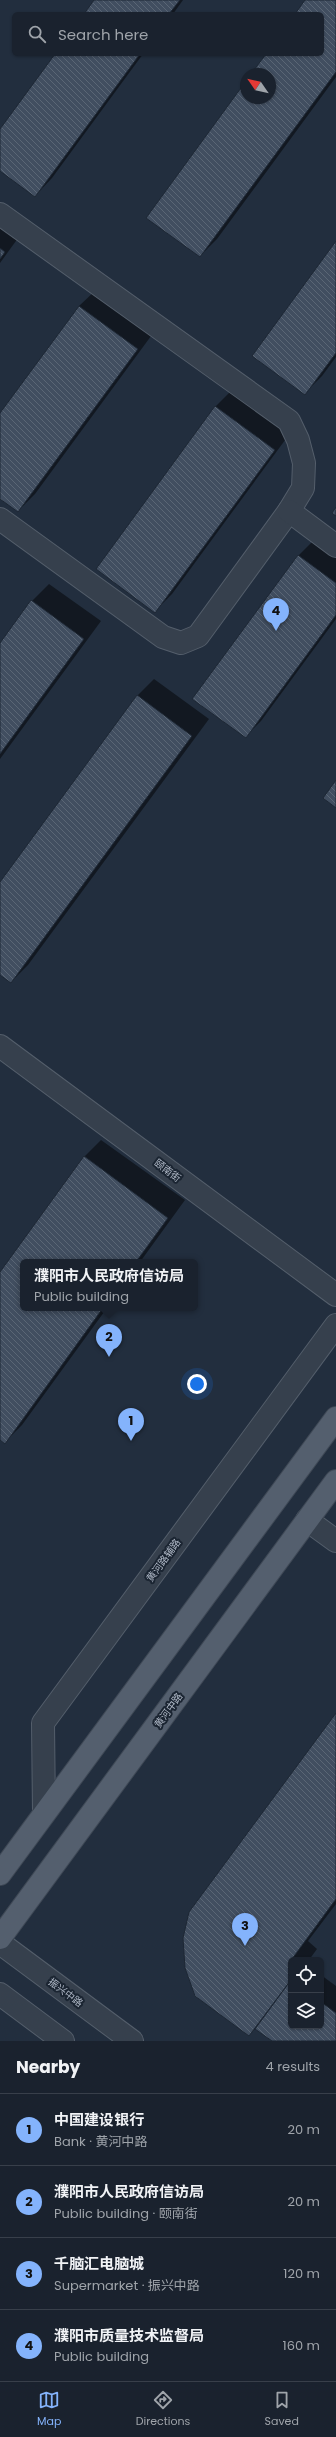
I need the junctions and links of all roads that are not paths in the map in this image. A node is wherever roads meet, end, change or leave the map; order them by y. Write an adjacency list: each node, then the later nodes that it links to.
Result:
1 (0, 214): 2 (street)
2 (289, 511): 3 (street); 4 (street)
3 (0, 518)
4 (336, 546)
5 (0, 1046): 6 (street, 颐南街)
6 (336, 1295)
7 (336, 1325): 12 (street, 黄河路辅路)
8 (336, 1418): 12 (main road)
9 (336, 1481): 10 (main road, 黄河中路)
10 (308, 1520): 11 (street); 14 (main road, 黄河中路)
11 (336, 1542)
12 (44, 1813): 13 (main road)
13 (0, 1874)
14 (0, 1938)
15 (0, 1943): 18 (street, 振兴中路)
16 (0, 1994): 17 (street)
17 (63, 2041)
18 (132, 2041)

